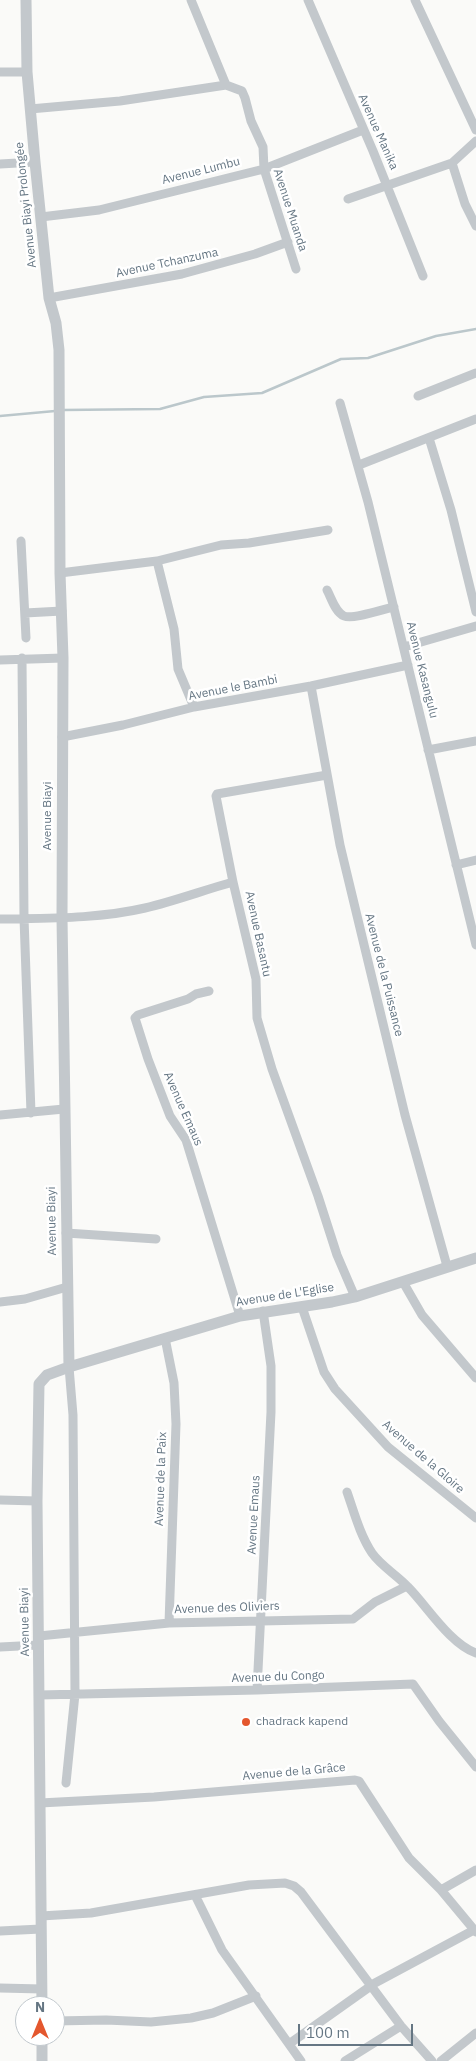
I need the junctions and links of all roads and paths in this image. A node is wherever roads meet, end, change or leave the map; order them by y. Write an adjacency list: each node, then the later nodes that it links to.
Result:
1 (26, 0): 6 (street, Avenue Biayi Prolongée)
2 (191, 0): 7 (street)
3 (308, 0): 9 (street, Avenue Manika)
4 (416, 0): 10 (street)
5 (0, 72): 6 (street)
6 (28, 72): 8 (street, Avenue Biayi Prolongée)
7 (226, 85): 8 (street); 15 (street, Avenue Muanda)
8 (30, 109): 12 (street, Avenue Biayi Prolongée)
9 (363, 130): 15 (street, Avenue Lumbu); 16 (street, Avenue Manika)
10 (476, 130)
11 (476, 141): 13 (street)
12 (35, 162): 14 (street); 18 (street, Avenue Biayi Prolongée)
13 (452, 163): 16 (street); 19 (street)
14 (0, 164)
15 (264, 169): 18 (street, Avenue Lumbu); 20 (street, Avenue Muanda)
16 (388, 187): 17 (street); 22 (street, Avenue Manika)
17 (348, 199)
18 (41, 217): 23 (street, Avenue Biayi Prolongée)
19 (476, 226)
20 (288, 242): 21 (street, Avenue Muanda); 23 (street, Avenue Tchanzuma)
21 (296, 269)
22 (422, 276)
23 (50, 298): 27 (street, Avenue Biayi Prolongée)
24 (476, 372): 25 (street)
25 (418, 396)
26 (340, 403): 30 (street, Avenue Kasangulu)
27 (58, 412): 34 (street, Avenue Biayi)
28 (476, 419): 29 (street)
29 (429, 438): 30 (street); 35 (street)
30 (358, 465): 37 (street, Avenue Kasangulu)
31 (328, 530): 33 (street)
32 (21, 541): 40 (street)
33 (157, 561): 34 (street); 49 (street)
34 (60, 573): 38 (street, Avenue Biayi)
35 (471, 575): 39 (street)
36 (327, 590): 37 (street)
37 (394, 607): 43 (street, Avenue Kasangulu)
38 (62, 611): 40 (street); 45 (street, Avenue Biayi)
39 (476, 612)
40 (25, 613): 42 (street)
41 (476, 626): 43 (street)
42 (26, 638)
43 (404, 647): 47 (street, Avenue Kasangulu)
44 (22, 658): 45 (street); 46 (street); 57 (street)
45 (63, 658): 50 (street, Avenue Biayi)
46 (0, 660)
47 (408, 665): 48 (street, Avenue le Bambi); 52 (street, Avenue Kasangulu)
48 (311, 686): 49 (street, Avenue le Bambi); 53 (street, Avenue de la Puissance)
49 (194, 707): 50 (street, Avenue le Bambi)
50 (62, 737): 58 (street, Avenue Biayi)
51 (476, 741): 52 (street)
52 (428, 750): 55 (street, Avenue Kasangulu)
53 (327, 774): 56 (street, Avenue Basantu); 68 (street, Avenue de la Puissance)
54 (476, 860): 55 (street)
55 (456, 864): 60 (street, Avenue Kasangulu)
56 (233, 882): 58 (street); 71 (street, Avenue Basantu)
57 (24, 918): 58 (street); 59 (street); 63 (street)
58 (62, 918): 62 (street, Avenue Biayi)
59 (0, 919)
60 (476, 945)
61 (209, 991): 75 (street, Avenue Emaus)
62 (64, 1110): 63 (street); 65 (street, Avenue Biayi)
63 (32, 1113): 64 (street)
64 (0, 1115)
65 (66, 1233): 66 (street); 70 (street, Avenue Biayi)
66 (156, 1239)
67 (476, 1258): 68 (street, Avenue de L'Eglise)
68 (447, 1266): 69 (street, Avenue de L'Eglise)
69 (403, 1282): 71 (street, Avenue de L'Eglise); 78 (street)
70 (67, 1287): 72 (street); 77 (street, Avenue Biayi)
71 (355, 1297): 73 (street, Avenue de L'Eglise)
72 (0, 1302)
73 (302, 1307): 74 (street, Avenue de L'Eglise); 82 (street, Avenue de la Gloire)
74 (263, 1311): 75 (street, Avenue de L'Eglise); 84 (street, Avenue Emaus)
75 (240, 1316): 76 (street, Avenue de L'Eglise)
76 (165, 1338): 77 (street, Avenue de L'Eglise); 85 (street, Avenue de la Paix)
77 (69, 1367): 81 (street, Avenue Biayi); 86 (street)
78 (476, 1378)
79 (347, 1492): 83 (street)
80 (0, 1500): 81 (street)
81 (37, 1501): 87 (street, Avenue Biayi)
82 (476, 1518)
83 (407, 1586): 84 (street, Avenue des Oliviers); 89 (street)
84 (262, 1620): 85 (street, Avenue des Oliviers); 90 (street, Avenue Emaus)
85 (169, 1623): 86 (street, Avenue des Oliviers)
86 (74, 1632): 87 (street, Avenue des Oliviers); 91 (street)
87 (39, 1641): 88 (street, Avenue des Oliviers); 92 (street, Avenue Biayi)
88 (0, 1647)
89 (476, 1653)
90 (257, 1690): 91 (street, Avenue du Congo); 93 (street, Avenue du Congo)
91 (75, 1694): 92 (street, Avenue du Congo); 94 (street)
92 (39, 1695): 95 (street, Avenue Biayi)
93 (476, 1767)
94 (66, 1783)
95 (40, 1803): 97 (street, Avenue de la Grâce); 99 (street, Avenue Biayi)
96 (476, 1870): 97 (street)
97 (441, 1890): 102 (street, Avenue de la Grâce)
98 (195, 1895): 99 (street); 103 (street); 107 (street)
99 (41, 1916): 100 (street, Avenue Biayi)
100 (41, 1929): 101 (street); 105 (street, Avenue Biayi)
101 (0, 1931)
102 (475, 1931): 103 (street)
103 (372, 1986): 109 (street); 111 (street)
104 (0, 1988): 105 (street)
105 (42, 1989): 106 (street, Avenue Biayi)
106 (42, 1996)
107 (256, 1996): 108 (street); 111 (street)
108 (65, 2021)
109 (401, 2026): 115 (street); 116 (street)
110 (476, 2032): 117 (street)
111 (289, 2044): 114 (street)
112 (42, 2046): 113 (street)
113 (42, 2061)
114 (301, 2061)
115 (345, 2061)
116 (432, 2061)
117 (441, 2061)

